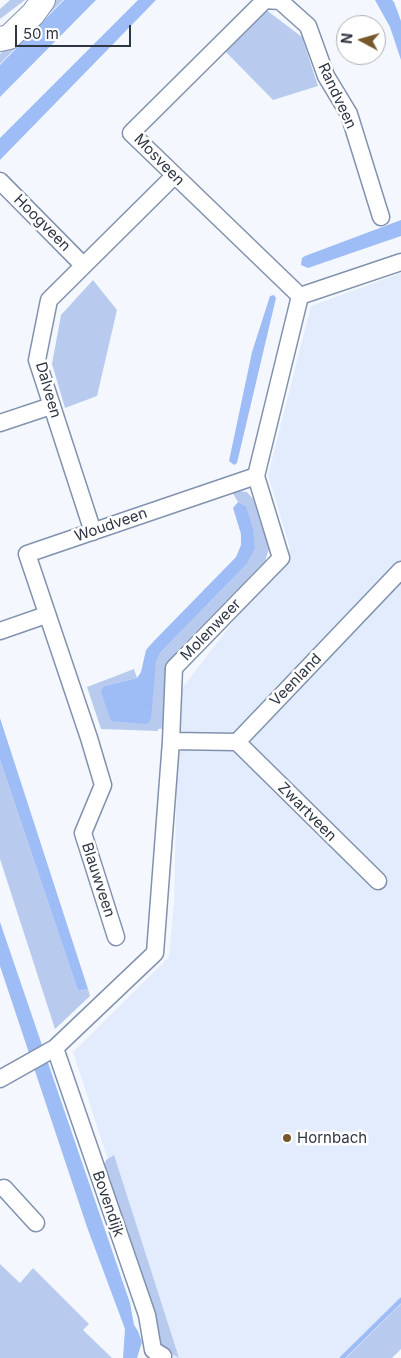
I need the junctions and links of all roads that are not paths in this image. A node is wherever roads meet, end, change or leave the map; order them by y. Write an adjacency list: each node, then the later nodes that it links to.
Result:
1 (35, 0): 4 (main road)
2 (43, 0): 5 (main road)
3 (265, 0): 6 (street, Mosveen); 8 (street, Randveen)
4 (0, 30)
5 (0, 39)
6 (174, 176): 10 (street, Dalveen); 11 (street, Mosveen)
7 (0, 181): 10 (street, Hoogveen)
8 (381, 217)
9 (401, 262): 11 (street)
10 (83, 265): 12 (street, Dalveen)
11 (300, 296): 14 (street)
12 (50, 406): 13 (street); 15 (street, Dalveen)
13 (0, 423)
14 (256, 476): 15 (street, Woudveen); 20 (street, Molenweer)
15 (93, 532): 17 (street, Woudveen)
16 (401, 570): 21 (street, Veenland)
17 (46, 616): 18 (street); 19 (street, Woudveen)
18 (0, 631)
19 (89, 738): 23 (street, Blauwveen)
20 (171, 741): 21 (street); 24 (street, Molenweer)
21 (237, 742): 22 (street, Zwartveen)
22 (378, 881)
23 (116, 937)
24 (54, 1049): 25 (street, Molenweer); 28 (street, Bovendijk)
25 (0, 1079)
26 (1, 1185): 27 (street)
27 (36, 1223)
28 (162, 1356)

